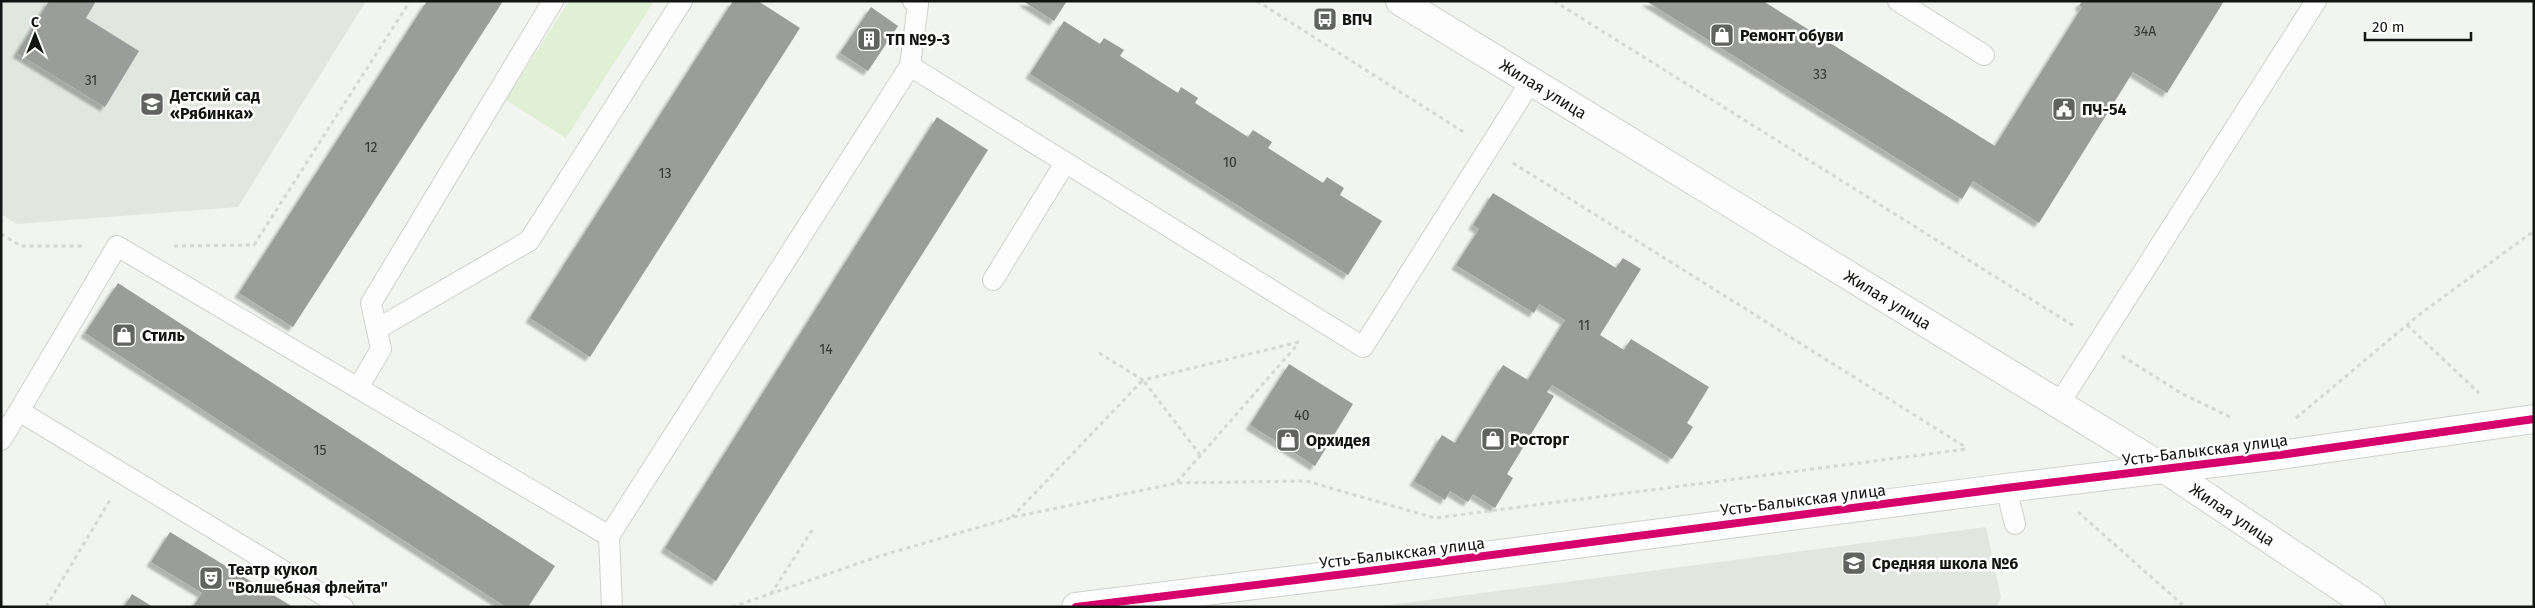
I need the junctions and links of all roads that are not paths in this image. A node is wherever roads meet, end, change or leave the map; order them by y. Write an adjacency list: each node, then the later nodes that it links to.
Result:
1 (554, 1): 12 (lane)
2 (682, 1): 12 (lane)
3 (913, 1): 8 (lane)
4 (1400, 1): 9 (street, Жилая улица)
5 (1898, 1): 7 (lane)
6 (2316, 1): 14 (lane)
7 (1984, 56)
8 (910, 66): 10 (lane); 21 (lane)
9 (1531, 81): 10 (lane); 14 (street, Жилая улица)
10 (1066, 163): 11 (lane)
11 (993, 280)
12 (377, 329): 13 (lane)
13 (358, 388): 15 (lane); 21 (lane)
14 (2059, 404): 18 (street, Жилая улица)
15 (18, 411): 17 (lane); 22 (lane)
16 (2533, 422): 18 (street, Усть-Балыкская улица)
17 (1, 440)
18 (2165, 469): 19 (street, Усть-Балыкская улица); 25 (street, Жилая улица)
19 (2006, 488): 20 (lane); 24 (street, Усть-Балыкская улица)
20 (2015, 524)
21 (610, 536): 23 (lane)
22 (343, 607)
23 (612, 607)
24 (1076, 607)
25 (2370, 607)

